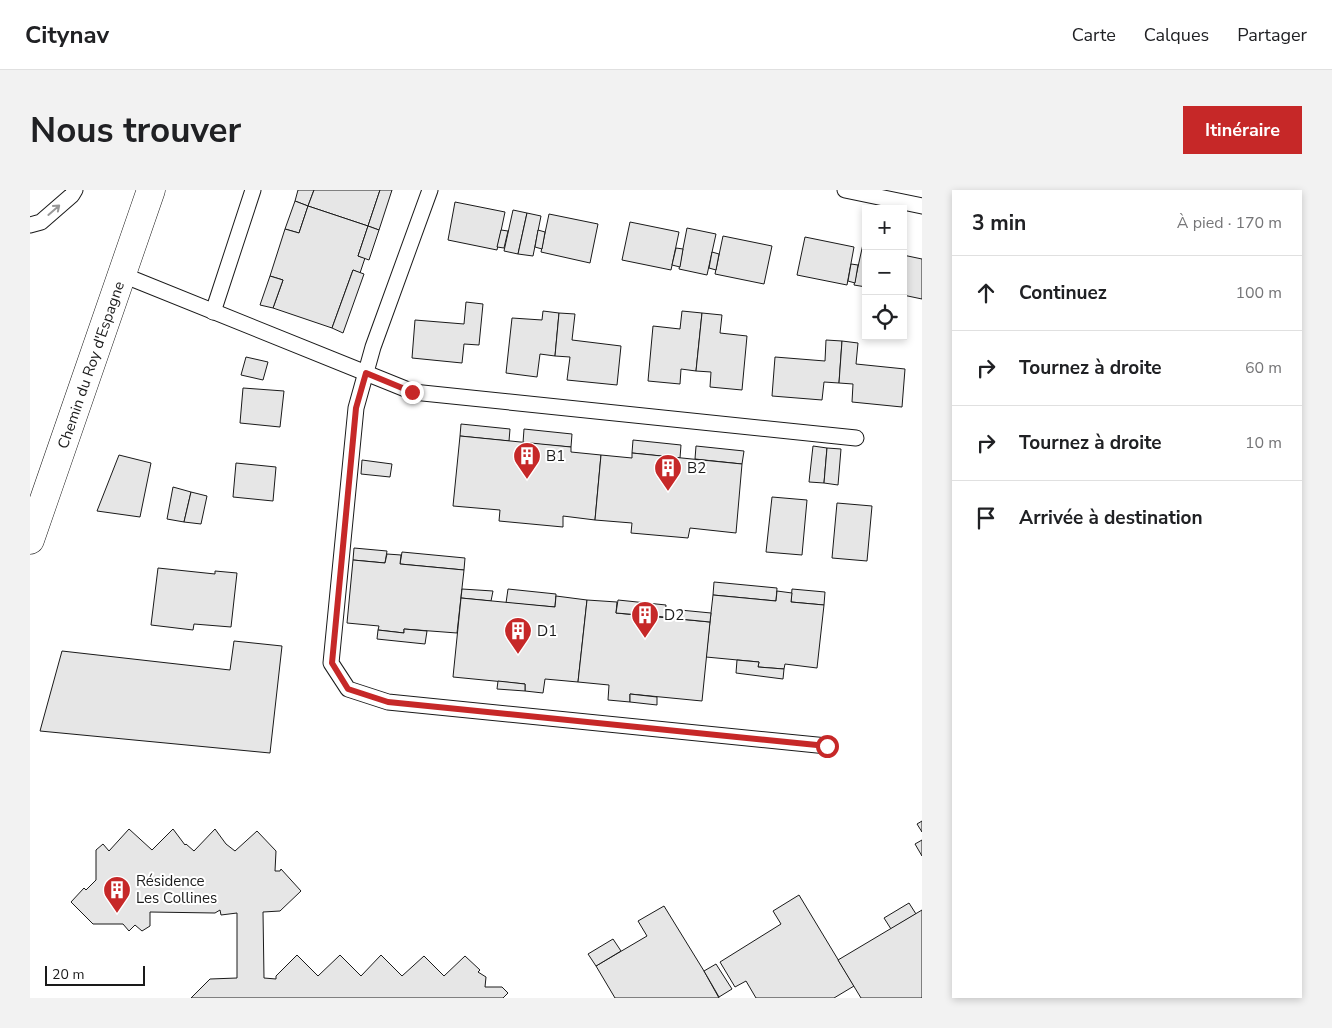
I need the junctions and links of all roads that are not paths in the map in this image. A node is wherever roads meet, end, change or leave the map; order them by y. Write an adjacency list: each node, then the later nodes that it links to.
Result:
1 (75, 190): 7 (lane, one-way to 1)
2 (151, 190): 8 (street, Chemin du Roy d'Espagne)
3 (253, 190): 9 (lane)
4 (430, 190): 10 (lane)
5 (845, 190): 6 (lane)
6 (922, 206)
7 (30, 225)
8 (122, 275): 9 (lane); 12 (street, Chemin du Roy d'Espagne)
9 (213, 312): 10 (lane)
10 (366, 373): 11 (lane); 13 (lane)
11 (856, 438)
12 (30, 540)
13 (827, 746)

